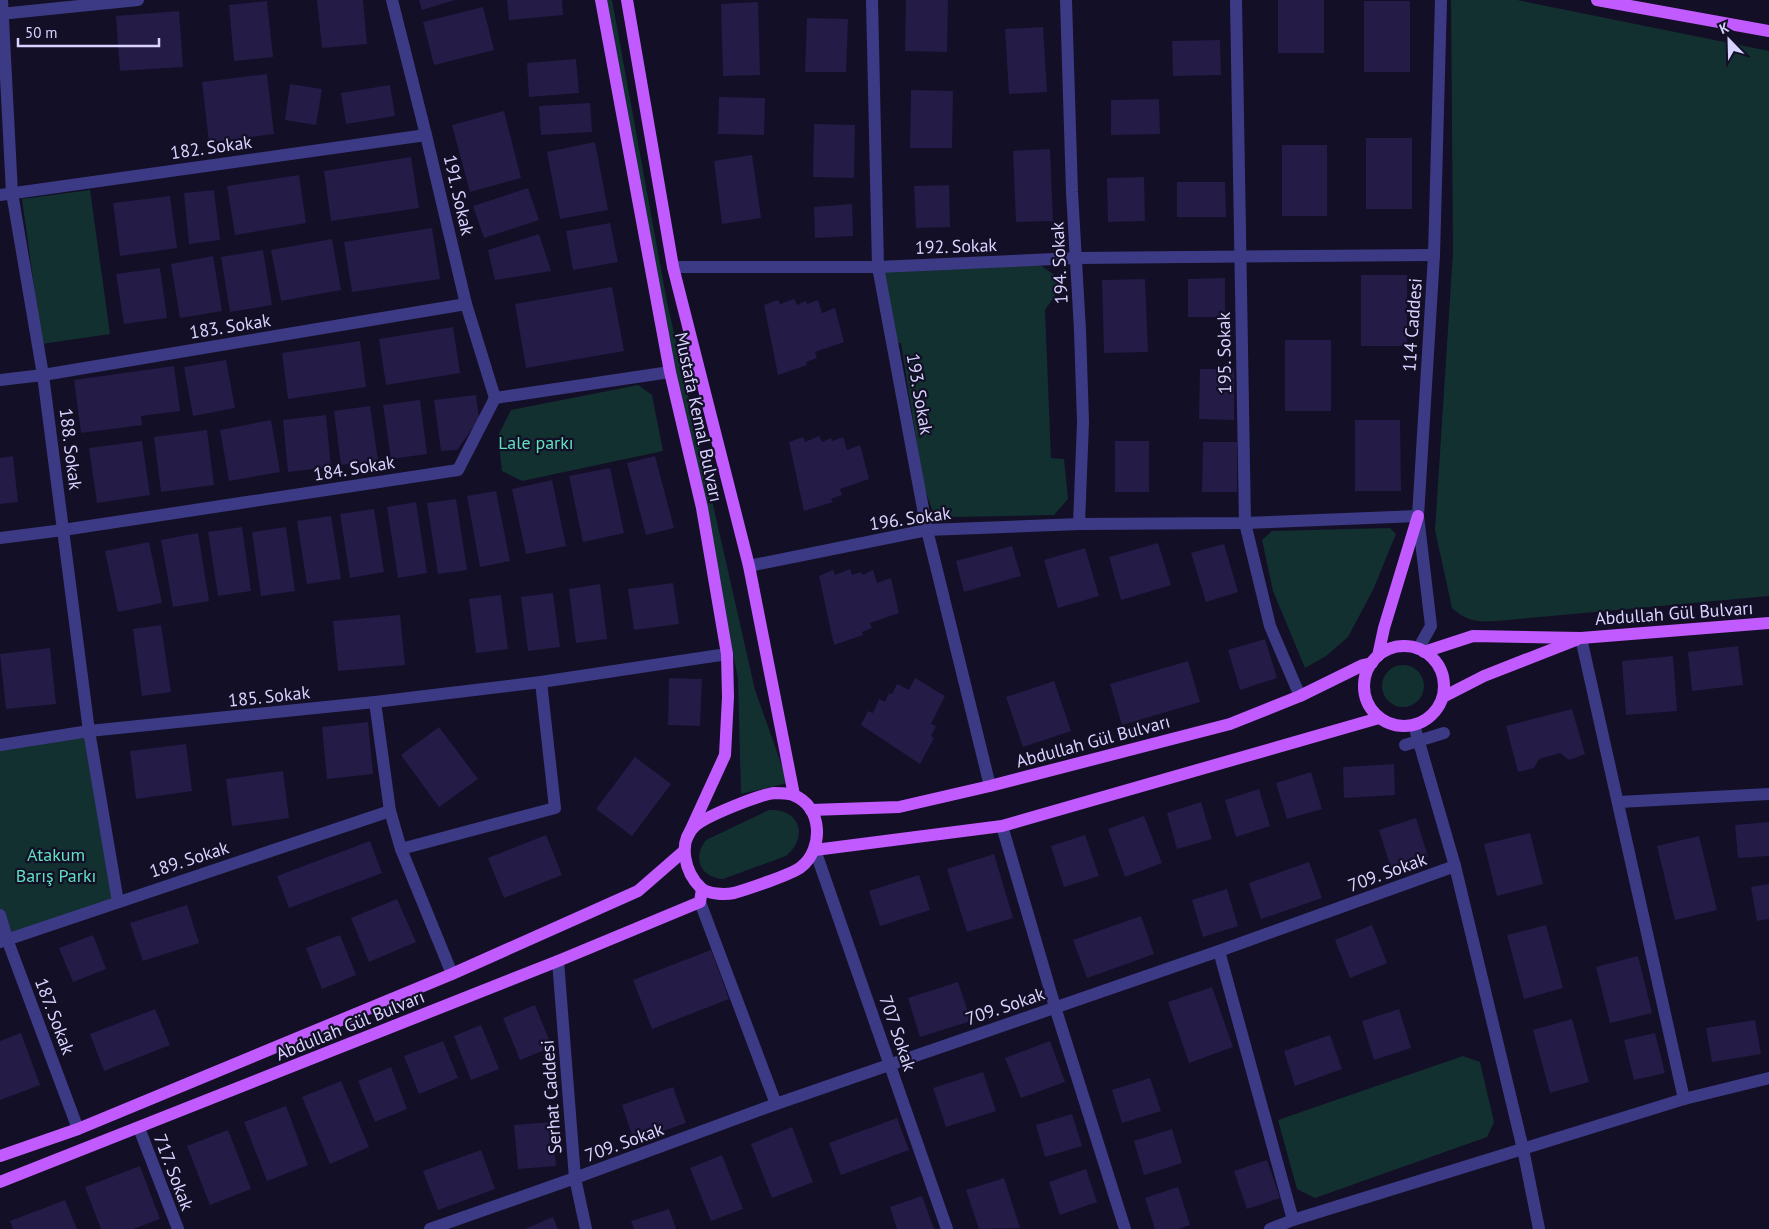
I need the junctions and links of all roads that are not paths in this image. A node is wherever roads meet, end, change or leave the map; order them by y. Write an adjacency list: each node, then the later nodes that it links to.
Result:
1 (2, 0): 11 (street, 188. Sokak)
2 (138, 0): 11 (street)
3 (392, 0): 13 (street, 191. Sokak)
4 (601, 0): 21 (main road, Mustafa Kemal Bulvarı)
5 (627, 0): 18 (main road, Mustafa Kemal Bulvarı)
6 (872, 0): 19 (street, 193. Sokak)
7 (1066, 0): 17 (street, 194. Sokak)
8 (1236, 0): 16 (street, 195. Sokak)
9 (1441, 0): 15 (street, 114 Caddesi)
10 (1598, 0): 12 (main road)
11 (1, 14): 14 (street, 188. Sokak)
12 (1769, 31)
13 (426, 135): 14 (street, 182. Sokak); 20 (street, 191. Sokak)
14 (6, 194): 22 (street, 188. Sokak)
15 (1434, 255): 16 (street, 192. Sokak); 25 (street, 114 Caddesi)
16 (1240, 256): 17 (street, 192. Sokak); 26 (street, 195. Sokak)
17 (1076, 258): 19 (street, 192. Sokak); 27 (street, 194. Sokak)
18 (673, 267): 19 (street, 192. Sokak); 31 (main road, Mustafa Kemal Bulvarı)
19 (878, 267): 29 (street, 193. Sokak)
20 (466, 304): 22 (street, 183. Sokak); 24 (street, 191. Sokak)
21 (670, 372): 24 (street); 35 (main road, Mustafa Kemal Bulvarı)
22 (44, 375): 23 (street, 183. Sokak); 28 (street, 188. Sokak)
23 (0, 380)
24 (495, 398): 28 (street, 184. Sokak)
25 (1418, 516): 26 (street, 196. Sokak); 34 (street, 114 Caddesi); 36 (main road)
26 (1245, 523): 27 (street, 196. Sokak); 38 (street, 195. Sokak)
27 (1079, 524): 29 (street, 196. Sokak)
28 (63, 530): 30 (street, 184. Sokak); 43 (street, 188. Sokak)
29 (927, 530): 31 (street, 196. Sokak); 48 (street, 193. Sokak)
30 (0, 538)
31 (749, 566): 50 (main road, Mustafa Kemal Bulvarı)
32 (1769, 623): 33 (main road, Abdullah Gül Bulvarı)
33 (1581, 638): 34 (main road, Abdullah Gül Bulvarı); 39 (main road, Abdullah Gül Bulvarı); 51 (street)
34 (1421, 650): 36 (main road); 39 (main road)
35 (727, 654): 37 (street, 185. Sokak); 55 (main road, Mustafa Kemal Bulvarı)
36 (1375, 659): 38 (main road, Abdullah Gül Bulvarı); 41 (main road)
37 (541, 682): 40 (street, 185. Sokak); 56 (street)
38 (1300, 696): 48 (main road, Abdullah Gül Bulvarı)
39 (1443, 697): 42 (main road)
40 (375, 702): 43 (street, 185. Sokak); 53 (street)
41 (1379, 718): 42 (main road); 54 (main road)
42 (1414, 725): 45 (street, 709. Sokak)
43 (89, 732): 46 (street, 185. Sokak); 61 (street, 188. Sokak)
44 (1444, 733): 45 (street)
45 (1418, 741): 47 (street); 59 (street, 709. Sokak)
46 (0, 745)
47 (1405, 745)
48 (990, 786): 52 (main road, Abdullah Gül Bulvarı)
49 (1769, 794): 51 (street)
50 (794, 796): 52 (main road); 55 (main road)
51 (1619, 802): 71 (street)
52 (812, 810): 57 (main road)
53 (390, 811): 56 (street); 61 (street, 189. Sokak)
54 (1002, 826): 57 (main road); 68 (street)
55 (687, 838): 58 (main road)
56 (401, 849): 67 (street)
57 (815, 850): 60 (main road); 69 (street, 707 Sokak)
58 (684, 851): 60 (main road); 67 (main road, Abdullah Gül Bulvarı)
59 (1455, 866): 65 (street, 709. Sokak); 75 (street)
60 (702, 889): 62 (main road)
61 (118, 902): 64 (street, 189. Sokak)
62 (700, 902): 66 (main road, Abdullah Gül Bulvarı); 72 (street)
63 (0, 915): 64 (street, 187. Sokak)
64 (4, 941): 74 (street, 187. Sokak)
65 (1219, 951): 68 (street, 709. Sokak); 79 (street)
66 (558, 961): 73 (main road, Abdullah Gül Bulvarı); 77 (street, Serhat Caddesi)
67 (452, 974): 74 (main road, Abdullah Gül Bulvarı)
68 (1055, 1007): 69 (street, 709. Sokak); 84 (street)
69 (890, 1064): 72 (street, 709. Sokak); 83 (street, 707 Sokak)
70 (1769, 1078): 71 (street)
71 (1684, 1099): 75 (street)
72 (776, 1104): 77 (street, 709. Sokak)
73 (139, 1128): 78 (main road, Abdullah Gül Bulvarı); 80 (street, 717. Sokak)
74 (78, 1129): 76 (main road, Abdullah Gül Bulvarı)
75 (1523, 1149): 79 (street); 86 (street)
76 (0, 1156)
77 (575, 1178): 81 (street, 709. Sokak); 82 (street, Serhat Caddesi)
78 (0, 1182)
79 (1294, 1220): 85 (street)
80 (178, 1229)
81 (430, 1229)
82 (586, 1229)
83 (947, 1229)
84 (1125, 1229)
85 (1270, 1229)
86 (1539, 1229)

